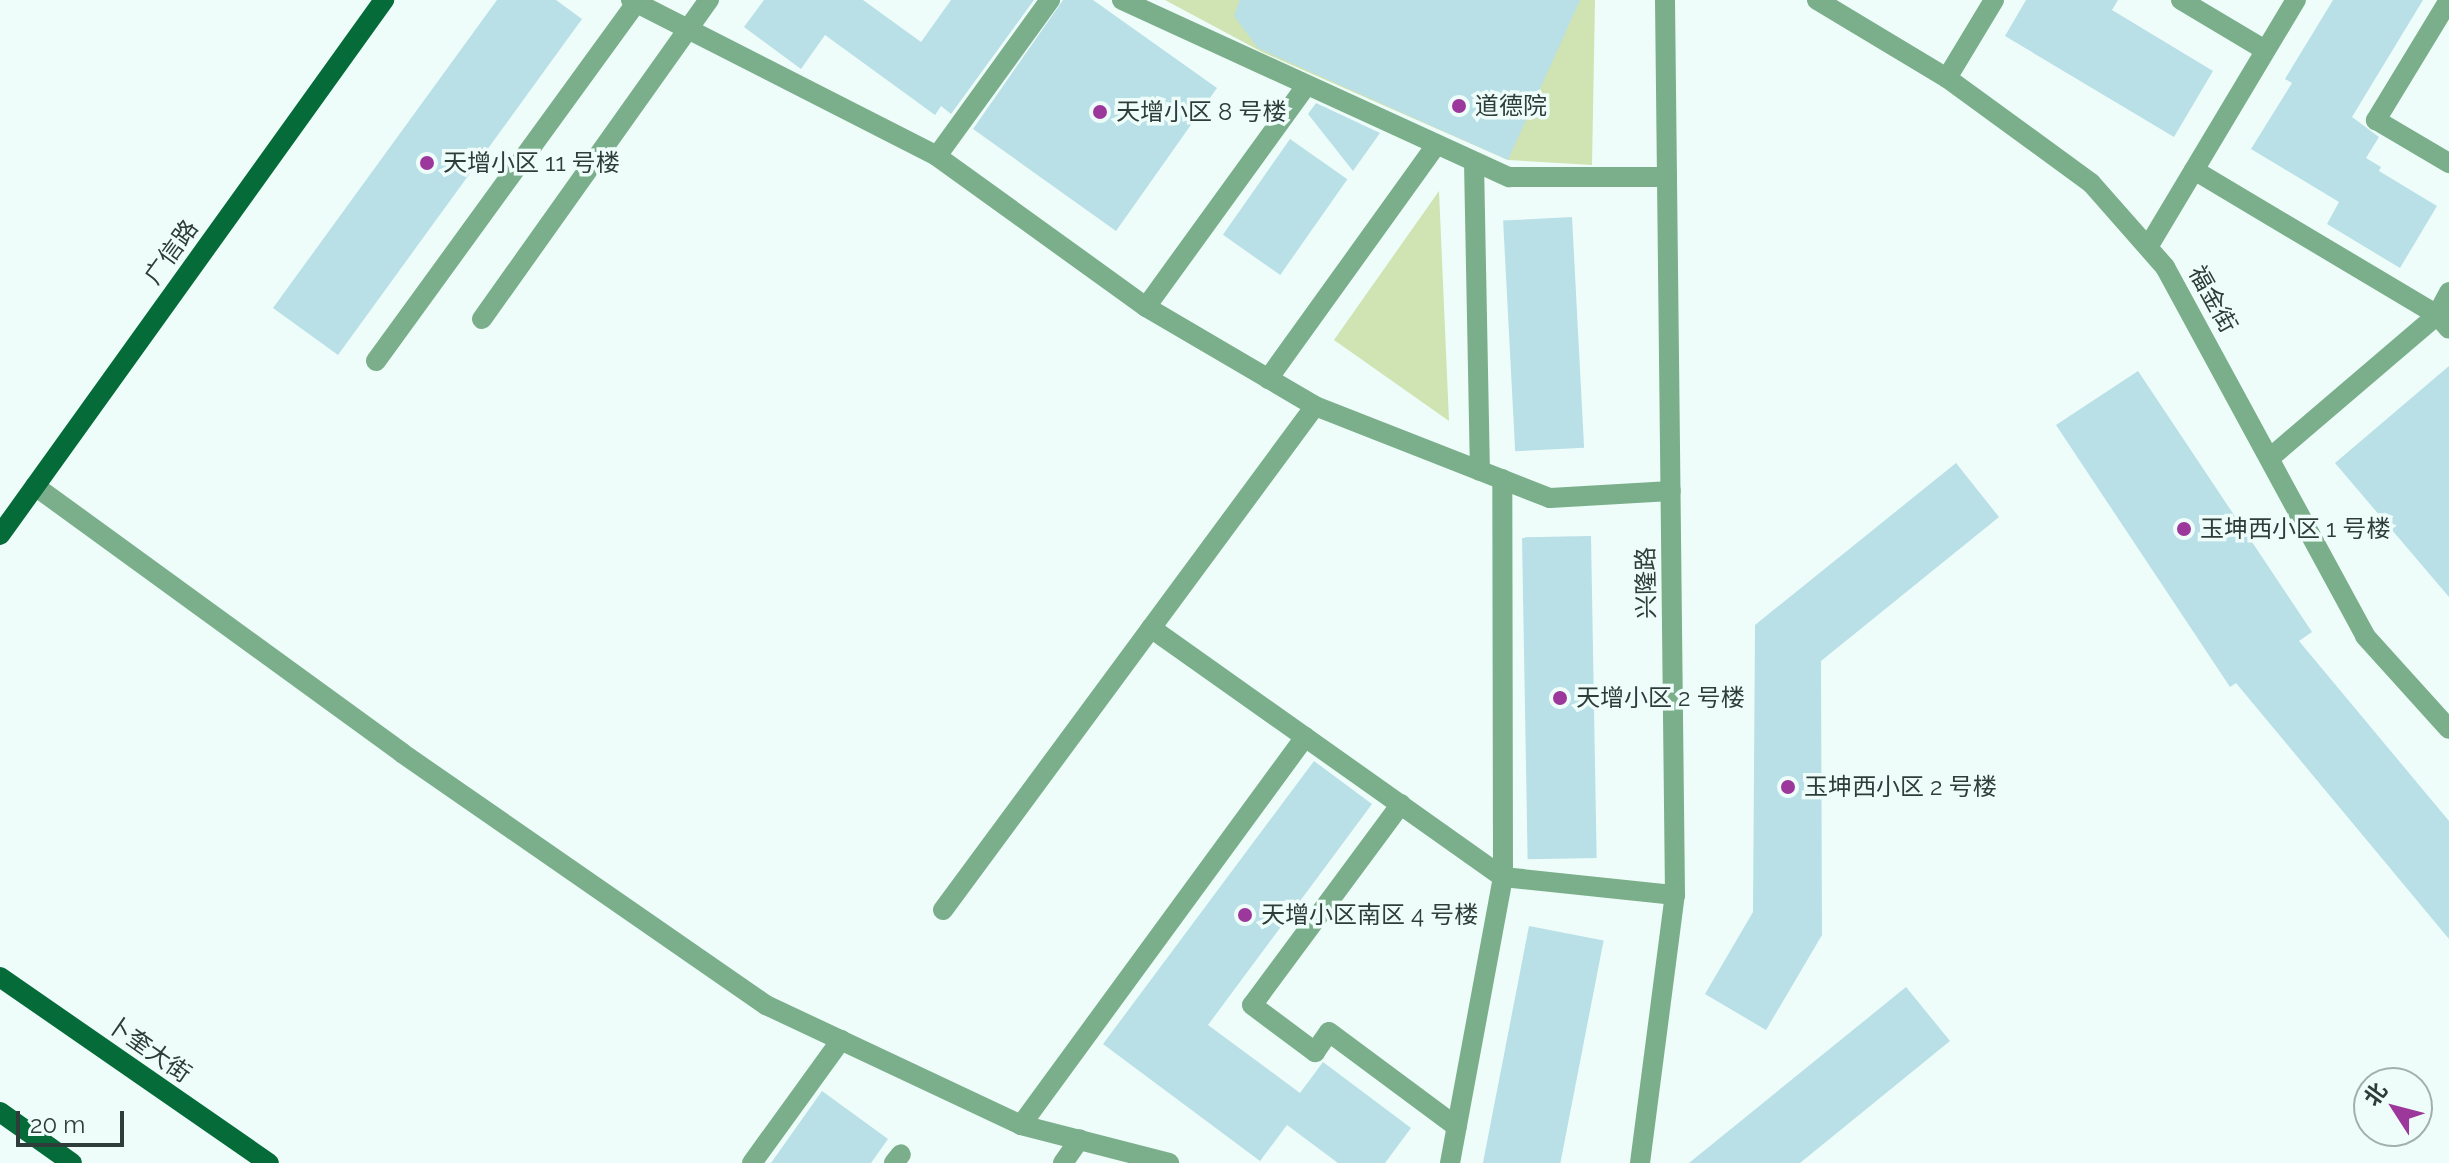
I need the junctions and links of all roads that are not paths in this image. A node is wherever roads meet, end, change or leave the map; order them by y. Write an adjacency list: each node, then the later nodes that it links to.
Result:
1 (384, 0): 33 (main road, 广信路)
2 (709, 0): 12 (street)
3 (1050, 0): 17 (street)
4 (1122, 0): 15 (street)
5 (1665, 0): 21 (street, 兴隆路)
6 (1817, 0): 14 (street, 福金街)
7 (1994, 0): 14 (street)
8 (2181, 0): 13 (street)
9 (2296, 0): 13 (street)
10 (633, 2): 12 (street); 27 (street)
11 (2448, 4): 19 (street)
12 (689, 29): 17 (street); 25 (street)
13 (2265, 50): 20 (street)
14 (1947, 78): 22 (street, 福金街)
15 (1306, 86): 16 (street); 24 (street)
16 (1436, 145): 18 (street); 28 (street)
17 (937, 156): 24 (street)
18 (1474, 162): 21 (street); 31 (street)
19 (2449, 163)
20 (2194, 170): 22 (street); 26 (street)
21 (1667, 177): 34 (street, 兴隆路)
22 (2148, 247): 30 (street, 福金街)
23 (2449, 292): 26 (street)
24 (1146, 307): 28 (street)
25 (482, 319)
26 (2443, 322): 30 (street)
27 (376, 361)
28 (1268, 379): 29 (street)
29 (1315, 406): 31 (street); 36 (street)
30 (2271, 457): 37 (street, 福金街)
31 (1480, 471): 32 (street)
32 (1502, 479): 34 (street); 40 (street)
33 (35, 486): 35 (main road, 广信路); 44 (street)
34 (1671, 491): 41 (street, 兴隆路)
35 (0, 535)
36 (1151, 628): 38 (street); 42 (street)
37 (2449, 729)
38 (1305, 737): 39 (street); 46 (street)
39 (1401, 804): 40 (street); 47 (street)
40 (1503, 877): 41 (street); 47 (street)
41 (1675, 895): 55 (street, 兴隆路)
42 (943, 910)
43 (0, 977): 50 (main road, 卜奎大街)
44 (841, 1040): 46 (street); 51 (street)
45 (0, 1112): 49 (main road)
46 (1021, 1125): 48 (street)
47 (1457, 1127): 54 (street)
48 (1080, 1139): 52 (street); 53 (street)
49 (72, 1163)
50 (269, 1163)
51 (752, 1163)
52 (1063, 1163)
53 (1169, 1163)
54 (1450, 1163)
55 (1640, 1163)

